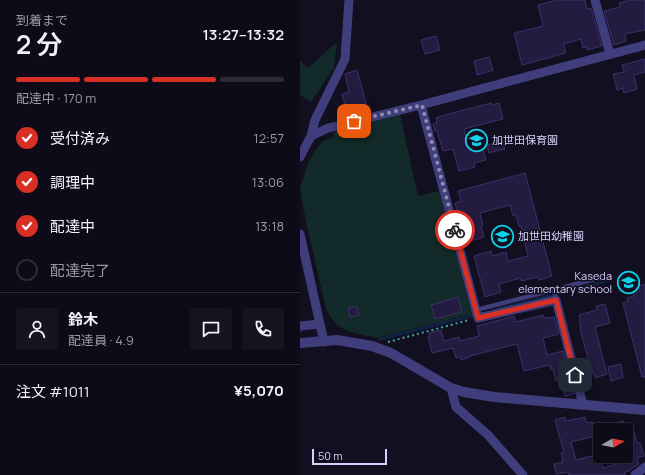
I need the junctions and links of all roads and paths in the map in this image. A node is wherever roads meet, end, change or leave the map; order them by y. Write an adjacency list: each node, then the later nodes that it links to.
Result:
1 (349, 0): 6 (street)
2 (595, 0): 4 (street)
3 (645, 45): 4 (street)
4 (610, 54): 5 (street)
5 (422, 105): 6 (street); 11 (street)
6 (311, 136): 7 (street)
7 (300, 157)
8 (300, 234): 12 (street)
9 (606, 276): 10 (lane)
10 (555, 295): 11 (street); 18 (street)
11 (477, 314): 16 (path)
12 (320, 324): 13 (street); 14 (street)
13 (300, 326)
14 (324, 342): 15 (street); 16 (street)
15 (300, 343)
16 (372, 346): 17 (street)
17 (451, 388): 18 (street); 21 (street)
18 (583, 405): 19 (street)
19 (645, 410)
20 (645, 468): 22 (street)
21 (523, 475)
22 (635, 475)

